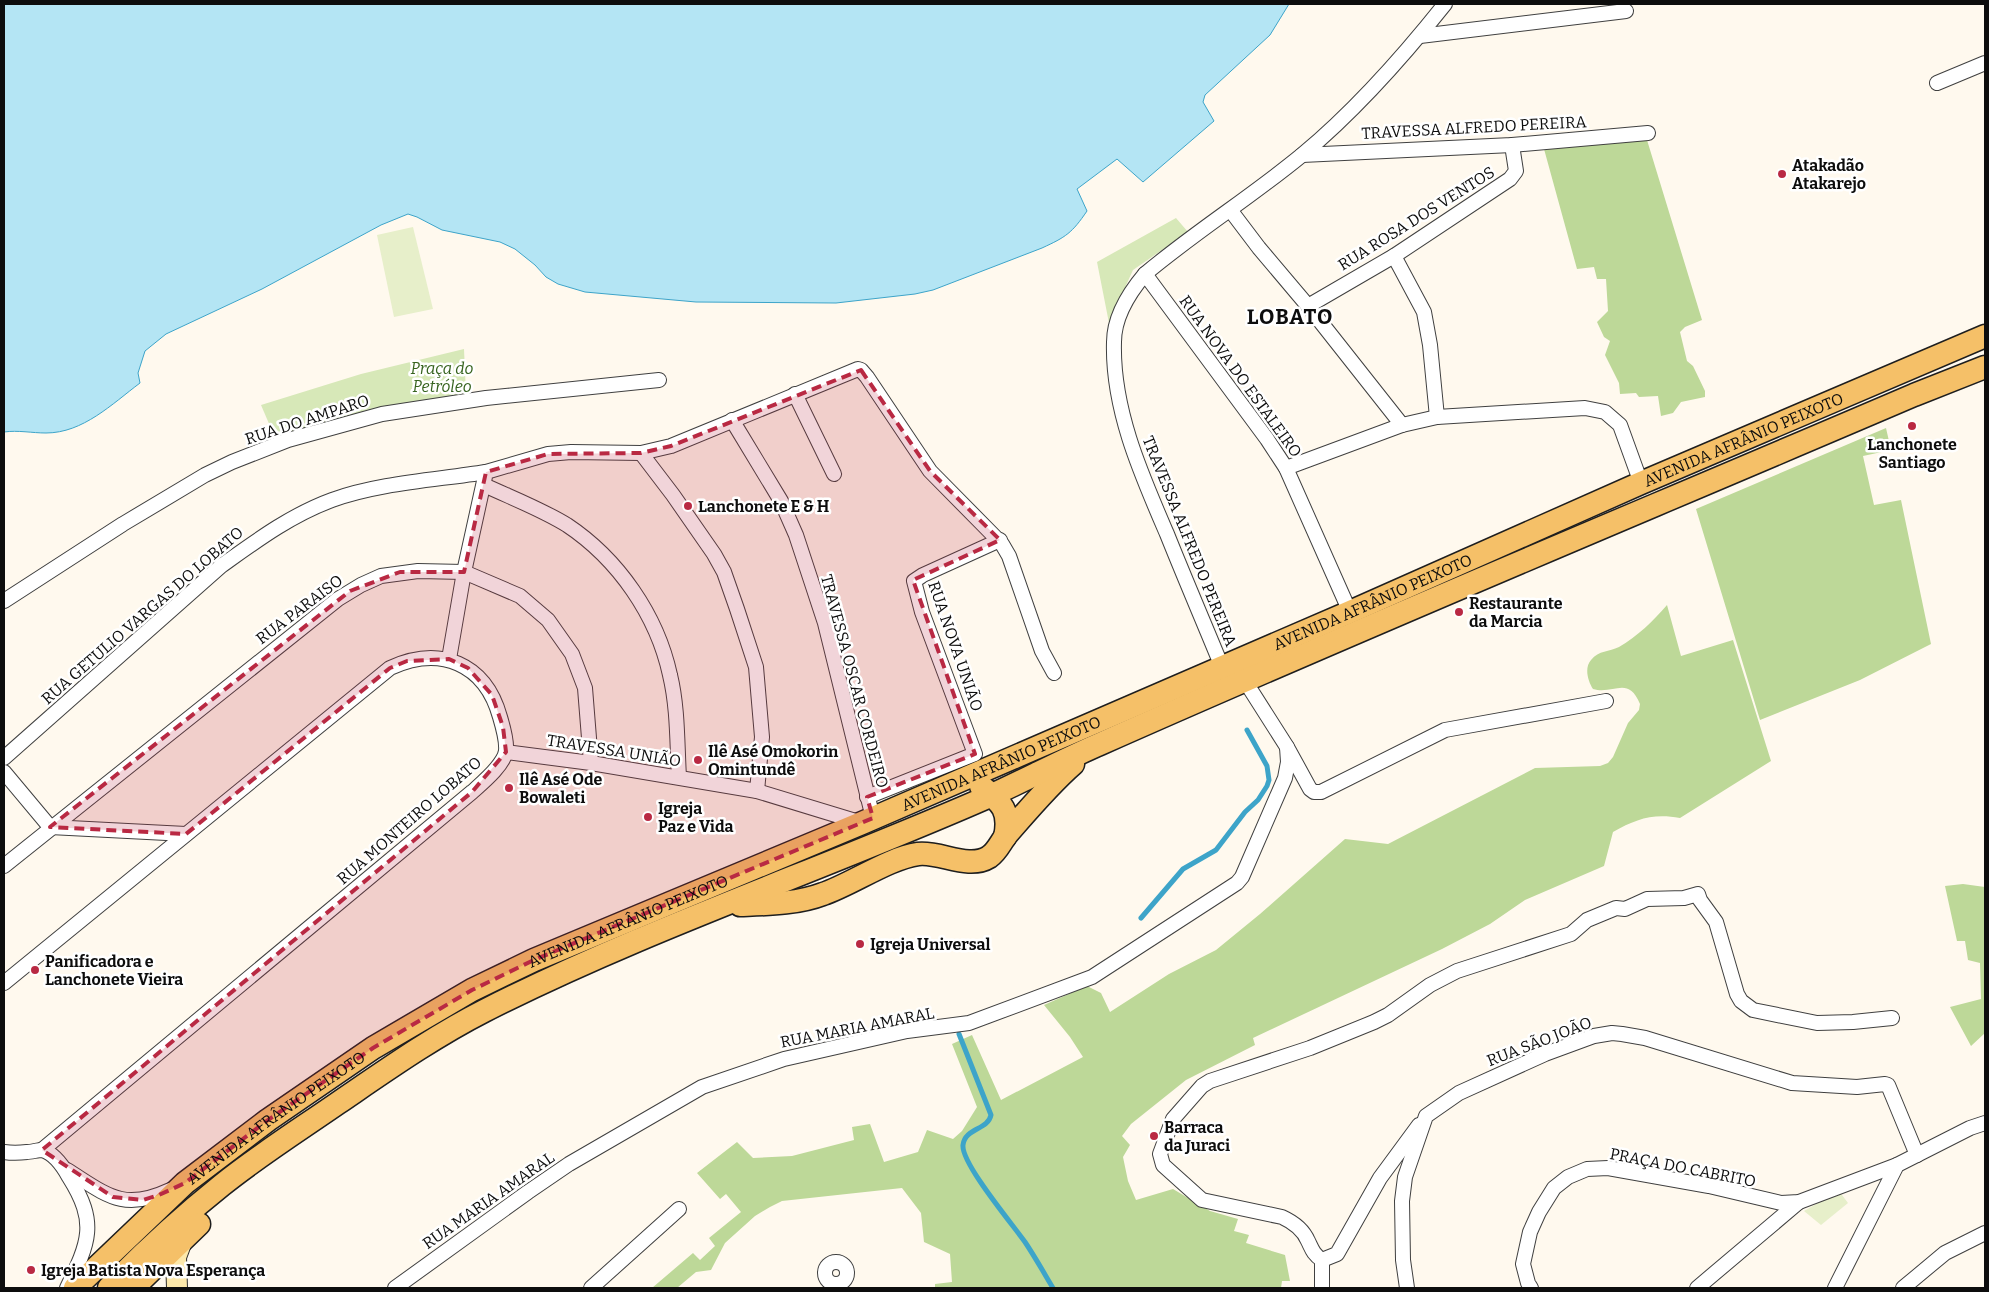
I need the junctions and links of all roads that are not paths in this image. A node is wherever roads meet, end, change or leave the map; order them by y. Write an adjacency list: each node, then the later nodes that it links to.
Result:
1 (1444, 4): 3 (street, TRAVESSA ALFREDO PEREIRA)
2 (1626, 11): 3 (street)
3 (1420, 36): 8 (street, TRAVESSA ALFREDO PEREIRA)
4 (1985, 62): 5 (street)
5 (1938, 83)
6 (1648, 133): 7 (street, TRAVESSA ALFREDO PEREIRA)
7 (1512, 144): 8 (street, TRAVESSA ALFREDO PEREIRA); 10 (street, RUA ROSA DOS VENTOS)
8 (1302, 155): 9 (street, TRAVESSA ALFREDO PEREIRA)
9 (1231, 211): 11 (street, TRAVESSA ALFREDO PEREIRA); 12 (street)
10 (1394, 256): 12 (street, RUA ROSA DOS VENTOS); 17 (street)
11 (1145, 274): 21 (street, RUA NOVA DO ESTALEIRO); 30 (street, TRAVESSA ALFREDO PEREIRA)
12 (1308, 306): 19 (street)
13 (1985, 340): 24 (main road, AVENIDA AFRÂNIO PEIXOTO)
14 (1985, 367): 32 (main road, AVENIDA AFRÂNIO PEIXOTO)
15 (659, 380): 27 (street, RUA DO AMPARO)
16 (795, 394): 18 (street, RUA GETULIO VARGAS DO LOBATO); 22 (street); 25 (street, RUA GETULIO VARGAS DO LOBATO)
17 (1437, 417): 19 (street); 24 (street)
18 (732, 420): 20 (street, RUA GETULIO VARGAS DO LOBATO); 44 (street, TRAVESSA OSCAR CORDEIRO)
19 (1402, 425): 21 (street)
20 (641, 453): 23 (street, RUA GETULIO VARGAS DO LOBATO); 42 (street)
21 (1286, 468): 28 (street, RUA NOVA DO ESTALEIRO)
22 (834, 474)
23 (485, 479): 26 (street); 37 (street, RUA GETULIO VARGAS DO LOBATO); 41 (street)
24 (1641, 483): 28 (main road, AVENIDA AFRÂNIO PEIXOTO)
25 (1000, 540): 31 (street); 44 (street, RUA NOVA UNIÃO)
26 (464, 572): 29 (street); 38 (street, RUA PARAISO); 45 (street, RUA PARAISO)
27 (4, 602)
28 (1350, 612): 30 (main road, AVENIDA AFRÂNIO PEIXOTO)
29 (449, 659): 36 (street); 46 (street)
30 (1222, 667): 40 (main road, AVENIDA AFRÂNIO PEIXOTO)
31 (1054, 673)
32 (1245, 681): 34 (main road, AVENIDA AFRÂNIO PEIXOTO); 35 (street)
33 (1606, 701): 35 (street)
34 (1095, 746): 43 (main road, AVENIDA AFRÂNIO PEIXOTO); 47 (main road)
35 (1287, 748): 71 (street, RUA MARIA AMARAL)
36 (506, 752): 38 (street, TRAVESSA UNIÃO); 55 (street, RUA MONTEIRO LOBATO)
37 (4, 758)
38 (591, 763): 41 (street, TRAVESSA UNIÃO)
39 (4, 772): 45 (street)
40 (967, 776): 43 (main road); 44 (main road, AVENIDA AFRÂNIO PEIXOTO)
41 (679, 777): 42 (street, TRAVESSA UNIÃO)
42 (757, 791): 44 (street, TRAVESSA UNIÃO)
43 (992, 795): 47 (main road); 49 (main road, AVENIDA AFRÂNIO PEIXOTO)
44 (867, 813): 60 (main road, AVENIDA AFRÂNIO PEIXOTO)
45 (50, 827): 46 (street); 48 (street, RUA PARAISO)
46 (186, 834): 50 (street)
47 (1005, 837): 49 (main road)
48 (4, 866)
49 (719, 906): 52 (main road, AVENIDA AFRÂNIO PEIXOTO)
50 (4, 983)
51 (1892, 1018): 65 (street)
52 (325, 1112): 64 (main road); 68 (main road, AVENIDA AFRÂNIO PEIXOTO)
53 (1426, 1116): 57 (street, RUA SÃO JOÃO); 65 (street); 74 (street)
54 (1985, 1123): 57 (street, PRAÇA DO CABRITO)
55 (42, 1150): 56 (street); 59 (street)
56 (4, 1152)
57 (1917, 1155): 58 (street, PRAÇA DO CABRITO)
58 (1897, 1165): 61 (street, PRAÇA DO CABRITO); 77 (street)
59 (64, 1168): 60 (street); 66 (street)
60 (185, 1183): 67 (main road, AVENIDA AFRÂNIO PEIXOTO)
61 (1799, 1202): 75 (street, PRAÇA DO CABRITO); 76 (street, PRAÇA DO CABRITO)
62 (679, 1209): 72 (street)
63 (1985, 1233): 78 (street)
64 (182, 1241): 69 (main road); 70 (main road)
65 (1322, 1260): 73 (street)
66 (67, 1288)
67 (75, 1288)
68 (109, 1288)
69 (133, 1288)
70 (177, 1288)
71 (395, 1288)
72 (591, 1288)
73 (1322, 1288)
74 (1407, 1288)
75 (1532, 1288)
76 (1697, 1288)
77 (1835, 1288)
78 (1903, 1288)

